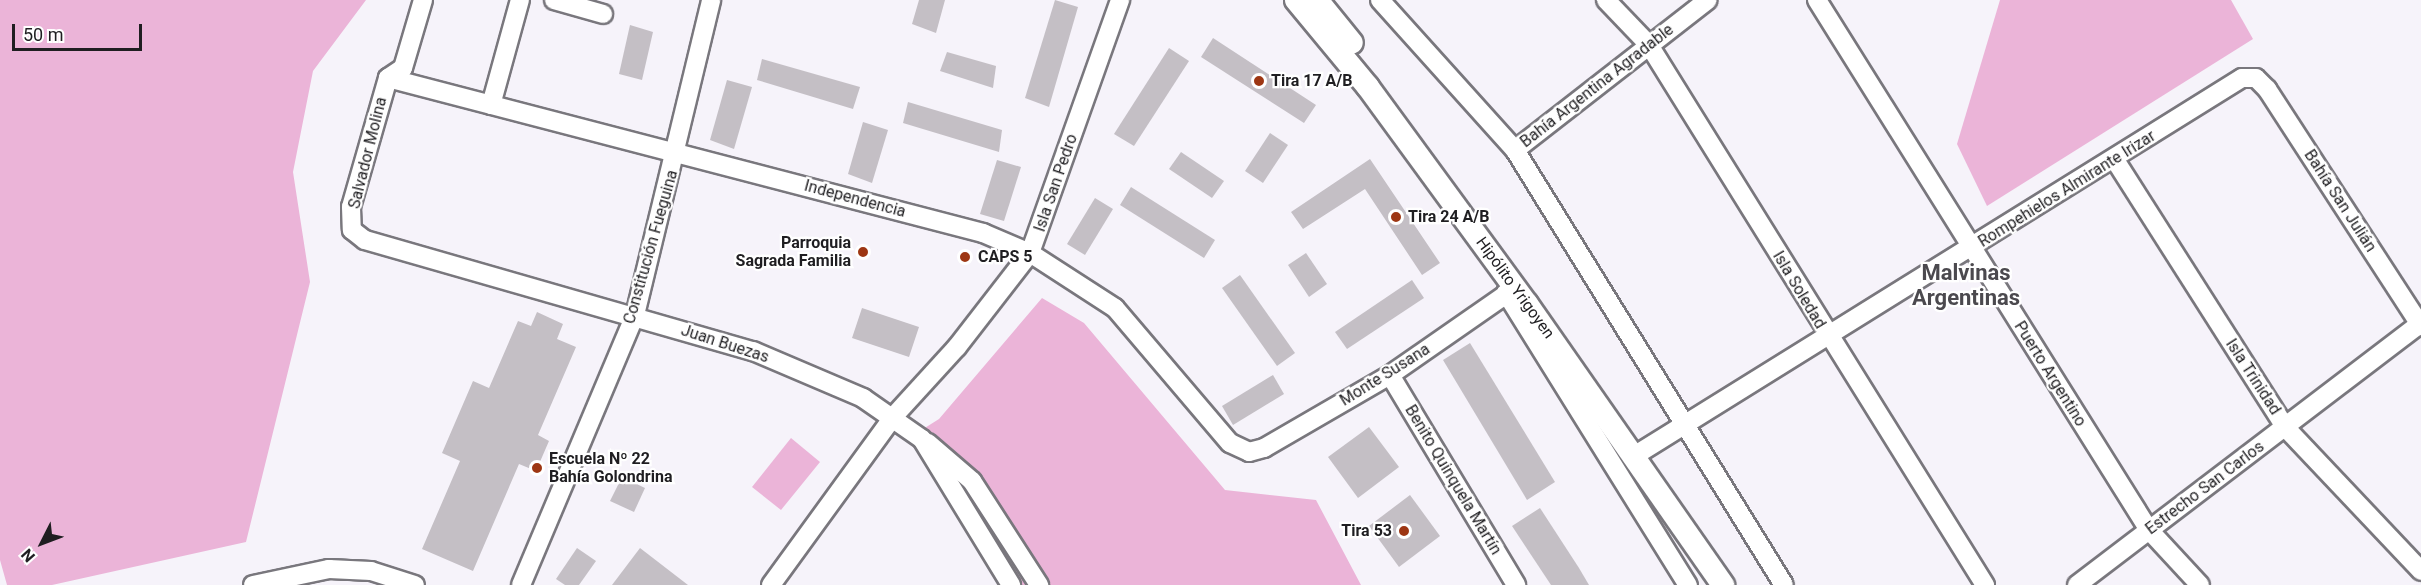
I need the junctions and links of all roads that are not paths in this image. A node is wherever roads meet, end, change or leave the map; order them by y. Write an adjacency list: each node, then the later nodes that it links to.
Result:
1 (423, 0): 14 (street)
2 (520, 0): 16 (street)
3 (554, 0): 12 (street)
4 (711, 0): 18 (street, Constitución Fueguina)
5 (1120, 0): 22 (street, Isla San Pedro)
6 (1296, 0): 23 (main road, Hipólito Yrigoyen)
7 (1317, 0): 33 (main road, Hipólito Yrigoyen)
8 (1380, 0): 17 (street)
9 (1606, 0): 13 (street, Isla Soledad)
10 (1708, 0): 13 (street, Bahía Argentina Agradable)
11 (1817, 0): 21 (street, Puerto Argentino)
12 (603, 14)
13 (1649, 45): 17 (street, Bahía Argentina Agradable); 26 (street, Isla Soledad)
14 (388, 78): 16 (street, Independencia); 20 (street, Salvador Molina)
15 (2256, 78): 19 (street, Rompehielos Almirante Irizar); 25 (street, Bahía San Julián)
16 (491, 105): 18 (street, Independencia)
17 (1515, 150): 29 (street)
18 (677, 153): 22 (street, Independencia); 24 (street, Constitución Fueguina)
19 (2115, 160): 21 (street, Rompehielos Almirante Irizar); 30 (street, Isla Trinidad)
20 (352, 230): 24 (street, Juan Buezas)
21 (1970, 249): 26 (street, Rompehielos Almirante Irizar); 34 (street, Puerto Argentino)
22 (1030, 253): 28 (street, Isla San Pedro); 32 (street, Independencia)
23 (1511, 290): 27 (street, Monte Susana); 33 (main road, Hipólito Yrigoyen); 43 (street)
24 (635, 315): 28 (street, Juan Buezas); 39 (street, Constitución Fueguina)
25 (2420, 325): 30 (street, Estrecho San Carlos)
26 (1828, 337): 29 (street, Rompehielos Almirante Irizar); 47 (street, Isla Soledad)
27 (1390, 375): 32 (street, Monte Susana); 42 (street, Benito Quinquela Martín)
28 (894, 416): 31 (street, Juan Buezas); 36 (street)
29 (1684, 426): 33 (street, Rompehielos Almirante Irizar); 46 (street)
30 (2285, 427): 34 (street, Estrecho San Carlos); 35 (street, Isla Trinidad)
31 (922, 439): 40 (street, Juan Buezas); 41 (street)
32 (1248, 452)
33 (1639, 453): 44 (main road, Hipólito Yrigoyen); 45 (main road, Hipólito Yrigoyen)
34 (2149, 530): 48 (street, Estrecho San Carlos); 49 (street, Puerto Argentino)
35 (2421, 571)
36 (778, 582)
37 (254, 585): 38 (street)
38 (415, 585)
39 (522, 585)
40 (1011, 585)
41 (1039, 585)
42 (1516, 585)
43 (1688, 585)
44 (1723, 585)
45 (1737, 585)
46 (1784, 585)
47 (1985, 585)
48 (2077, 585)
49 (2200, 585)

